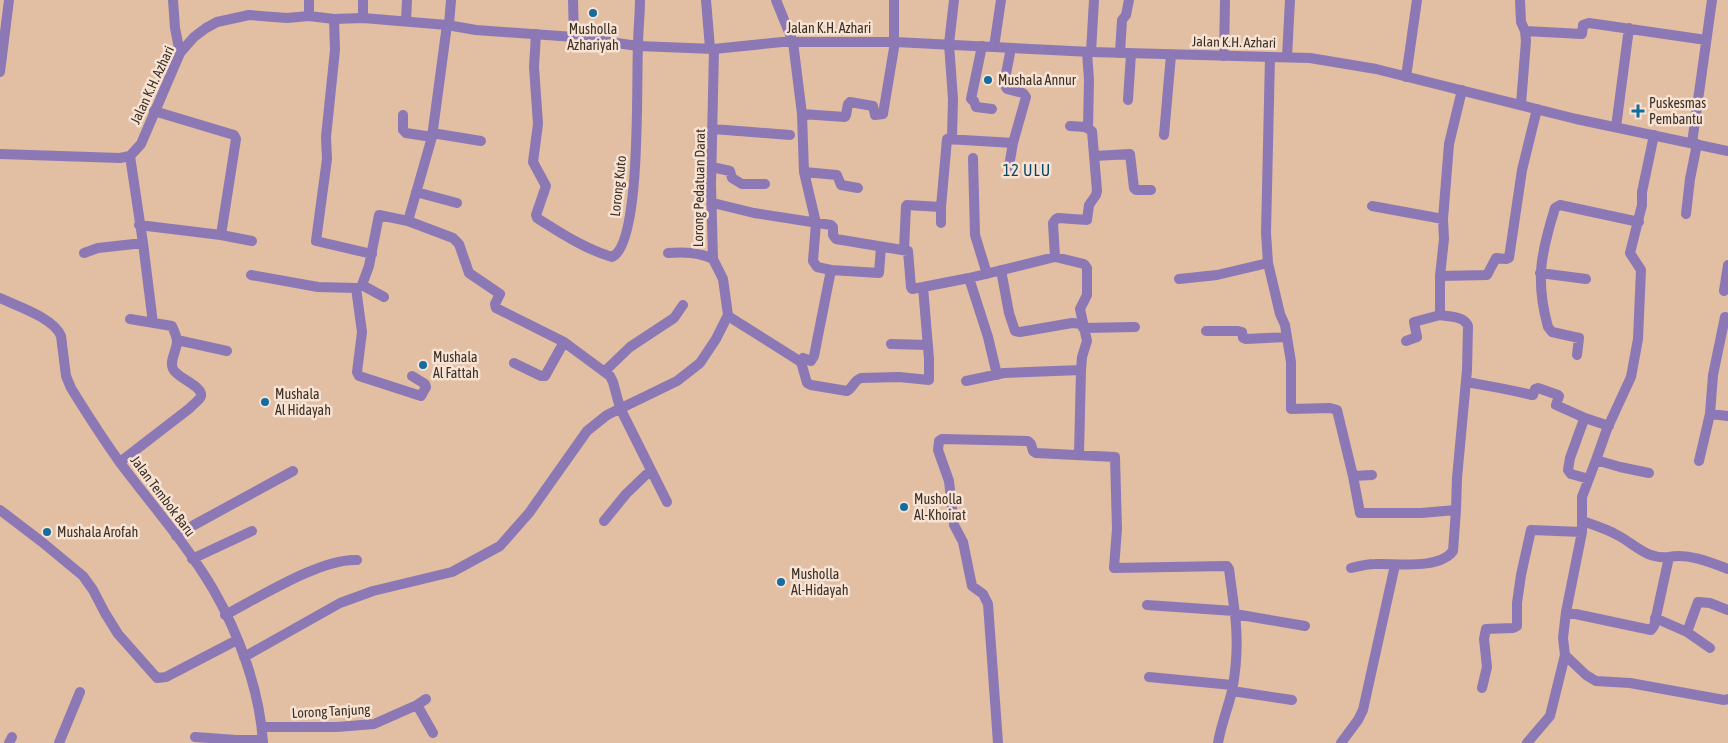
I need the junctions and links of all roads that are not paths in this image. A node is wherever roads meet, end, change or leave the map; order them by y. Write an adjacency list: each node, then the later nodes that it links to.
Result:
1 (9, 0): 24 (street)
2 (172, 0): 41 (street)
3 (309, 0): 21 (street)
4 (363, 0): 22 (street)
5 (407, 0): 25 (street)
6 (451, 0): 26 (street)
7 (574, 0): 30 (street)
8 (640, 0): 35 (street)
9 (706, 0): 38 (street, Lorong Pedatuan Darat)
10 (776, 0): 32 (street)
11 (894, 0): 33 (street)
12 (954, 0): 34 (street)
13 (1002, 0): 37 (street)
14 (1094, 0): 40 (street)
15 (1129, 0): 42 (street)
16 (1225, 0): 45 (street)
17 (1290, 0): 47 (street)
18 (1417, 0): 49 (street)
19 (1520, 0): 28 (street)
20 (1712, 0): 31 (street)
21 (309, 16): 23 (street, Jalan K.H. Azhari); 41 (street, Jalan K.H. Azhari)
22 (363, 18): 23 (street, Jalan K.H. Azhari); 25 (street, Jalan K.H. Azhari)
23 (334, 19): 100 (street)
24 (3, 22): 48 (street)
25 (406, 22): 26 (street, Jalan K.H. Azhari)
26 (448, 25): 29 (street, Jalan K.H. Azhari); 65 (street)
27 (1628, 28): 28 (street); 31 (street); 60 (street)
28 (1525, 31): 52 (street)
29 (536, 34): 30 (street, Jalan K.H. Azhari); 35 (street, Lorong Kuto)
30 (574, 38): 35 (street, Jalan K.H. Azhari)
31 (1706, 40): 69 (street)
32 (793, 42): 33 (street, Jalan K.H. Azhari); 38 (street, Jalan K.H. Azhari); 56 (street)
33 (894, 42): 34 (street, Jalan K.H. Azhari); 56 (street)
34 (949, 44): 36 (street, Jalan K.H. Azhari); 66 (street)
35 (638, 46): 38 (street, Jalan K.H. Azhari)
36 (982, 46): 37 (street, Jalan K.H. Azhari); 54 (street)
37 (994, 47): 39 (street, Jalan K.H. Azhari)
38 (712, 48): 61 (street, Lorong Pedatuan Darat)
39 (1011, 48): 40 (street, Jalan K.H. Azhari); 68 (street)
40 (1089, 52): 42 (street, Jalan K.H. Azhari); 59 (street)
41 (180, 53): 55 (street, Jalan K.H. Azhari)
42 (1120, 53): 43 (street, Jalan K.H. Azhari)
43 (1131, 54): 44 (street, Jalan K.H. Azhari); 51 (street)
44 (1171, 55): 45 (street, Jalan K.H. Azhari); 63 (street)
45 (1224, 56): 46 (street, Jalan K.H. Azhari)
46 (1270, 57): 47 (street, Jalan K.H. Azhari); 103 (street)
47 (1287, 57): 49 (street, Jalan K.H. Azhari)
48 (0, 72)
49 (1406, 76): 50 (street, Jalan K.H. Azhari)
50 (1462, 90): 52 (street, Jalan K.H. Azhari); 87 (street)
51 (1128, 100)
52 (1521, 104): 53 (street, Jalan K.H. Azhari)
53 (1537, 109): 60 (street, Jalan K.H. Azhari); 110 (street)
54 (992, 110)
55 (154, 111): 72 (street, Jalan K.H. Azhari); 93 (street)
56 (802, 114): 77 (street)
57 (403, 115): 65 (street)
58 (1070, 126): 59 (street)
59 (1088, 128): 73 (street)
60 (1616, 128): 64 (street, Jalan K.H. Azhari)
61 (713, 129): 62 (street); 75 (street, Lorong Pedatuan Darat)
62 (790, 135)
63 (1164, 135)
64 (1654, 135): 69 (street, Jalan K.H. Azhari); 89 (street)
65 (432, 136): 67 (street); 81 (street)
66 (952, 138): 68 (street); 85 (street)
67 (481, 141)
68 (1014, 143): 76 (street)
69 (1694, 144): 70 (street, Jalan K.H. Azhari); 86 (street)
70 (1728, 151)
71 (0, 154): 72 (street)
72 (130, 156): 92 (street)
73 (1094, 156): 80 (street); 101 (street)
74 (973, 158): 108 (street)
75 (712, 166): 78 (street); 83 (street, Lorong Pedatuan Darat)
76 (1009, 166)
77 (804, 172): 79 (street); 90 (street)
78 (765, 184)
79 (858, 188)
80 (1151, 190)
81 (416, 192): 82 (street); 88 (street)
82 (457, 203)
83 (713, 203): 90 (street); 102 (street, Lorong Pedatuan Darat)
84 (1372, 206): 87 (street)
85 (941, 207): 91 (street); 97 (street)
86 (1686, 214)
87 (1443, 219): 110 (street)
88 (408, 221): 100 (street); 131 (street)
89 (1638, 222): 107 (street); 148 (street)
90 (816, 223): 96 (street); 105 (street)
91 (941, 223)
92 (139, 225): 93 (street); 95 (street)
93 (221, 235): 94 (street)
94 (252, 241)
95 (143, 243): 98 (street); 124 (street)
96 (881, 247): 97 (street); 105 (street)
97 (904, 250): 115 (street)
98 (84, 253)
99 (668, 253): 102 (street)
100 (372, 254): 114 (street)
101 (1055, 258): 106 (street); 125 (street)
102 (712, 259): 121 (street, Lorong Pedatuan Darat)
103 (1268, 263): 112 (street); 128 (street)
104 (1728, 265): 116 (street)
105 (831, 270): 136 (street)
106 (1001, 270): 108 (street); 125 (street)
107 (1540, 273): 113 (street); 135 (street)
108 (987, 274): 111 (street)
109 (251, 275): 114 (street)
110 (1440, 276): 120 (street)
111 (969, 278): 115 (street); 140 (street)
112 (1179, 279)
113 (1586, 279)
114 (359, 286): 117 (street); 141 (street)
115 (923, 287): 133 (street)
116 (1724, 291)
117 (384, 297)
118 (0, 298): 150 (street, Jalan Tembok Baru)
119 (683, 305): 139 (street)
120 (1440, 315): 130 (street); 143 (street)
121 (728, 316): 136 (street); 144 (street)
122 (1725, 317): 145 (street)
123 (130, 319): 124 (street)
124 (153, 323): 129 (street)
125 (1083, 326): 126 (street); 138 (street)
126 (1135, 327)
127 (1206, 331): 128 (street)
128 (1287, 337): 157 (street)
129 (178, 340): 134 (street); 150 (street)
130 (1406, 341)
131 (564, 342): 137 (street); 139 (street)
132 (890, 344): 133 (street)
133 (928, 345): 136 (street)
134 (226, 351)
135 (1577, 355)
136 (801, 362)
137 (514, 363)
138 (1081, 370): 140 (street); 149 (street)
139 (605, 371): 144 (street)
140 (997, 375): 142 (street)
141 (412, 376)
142 (966, 381)
143 (1466, 382): 147 (street); 161 (street)
144 (622, 407): 153 (street); 184 (street)
145 (1710, 414): 146 (street); 152 (street)
146 (1728, 416)
147 (1585, 418): 148 (street); 158 (street)
148 (1609, 426): 151 (street)
149 (1079, 454): 175 (street); 196 (street)
150 (123, 460): 166 (street, Jalan Tembok Baru)
151 (1596, 460): 155 (street); 158 (street)
152 (1699, 461)
153 (651, 470): 159 (street); 162 (street)
154 (294, 471): 166 (street)
155 (1649, 473)
156 (1372, 475): 157 (street)
157 (1353, 476): 161 (street)
158 (1588, 479): 163 (street)
159 (667, 502)
160 (0, 510): 181 (street)
161 (1456, 510): 170 (street)
162 (604, 521)
163 (1582, 521): 165 (street); 167 (street)
164 (252, 531): 168 (street)
165 (1582, 532): 176 (street); 187 (street)
166 (180, 534): 168 (street, Jalan Tembok Baru)
167 (1669, 557): 172 (street); 178 (street)
168 (192, 559): 177 (street, Jalan Tembok Baru)
169 (357, 560): 177 (street)
170 (1395, 565): 171 (street); 198 (street)
171 (1351, 568)
172 (1728, 569)
173 (1147, 606): 175 (street)
174 (1728, 610): 180 (street)
175 (1234, 612): 179 (street); 186 (street)
176 (1566, 612): 178 (street); 183 (street)
177 (225, 614): 181 (street, Jalan Tembok Baru)
178 (1655, 618): 180 (street)
179 (1305, 626)
180 (1687, 632): 182 (street)
181 (237, 640): 184 (street, Jalan Tembok Baru)
182 (1710, 648)
183 (1566, 655): 189 (street); 199 (street)
184 (244, 657): 191 (street, Jalan Tembok Baru)
185 (1149, 677): 186 (street)
186 (1232, 688): 190 (street); 197 (street)
187 (1482, 688)
188 (80, 692): 195 (street)
189 (1728, 699)
190 (1292, 700)
191 (262, 727): 192 (street, Lorong Tanjung); 194 (street, Jalan Tembok Baru)
192 (433, 733)
193 (195, 737): 194 (street)
194 (263, 741)
195 (59, 743)
196 (998, 743)
197 (1218, 743)
198 (1341, 743)
199 (1526, 743)

